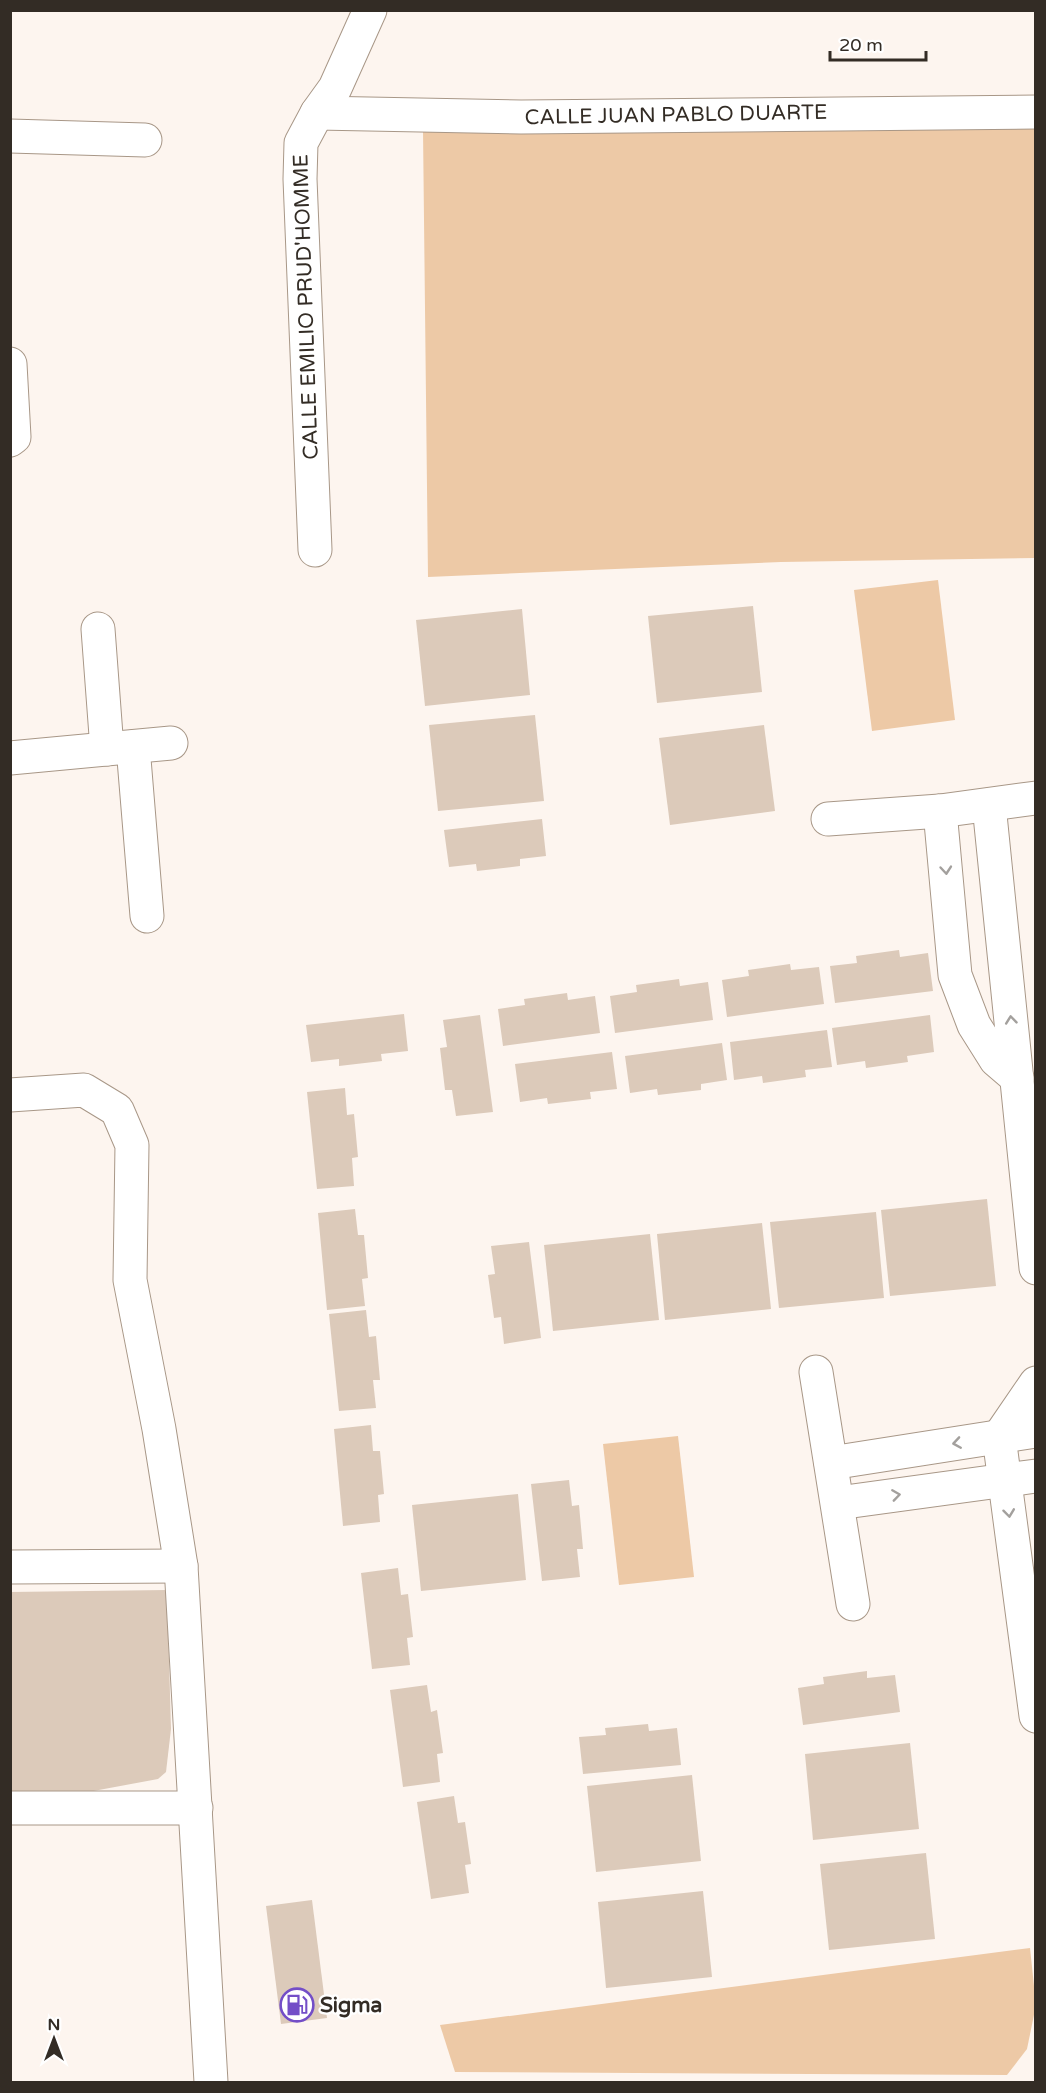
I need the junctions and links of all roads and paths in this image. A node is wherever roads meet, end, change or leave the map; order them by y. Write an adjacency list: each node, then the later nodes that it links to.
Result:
1 (370, 10): 3 (street, CALLE EMILIO PRUD'HOMME)
2 (1035, 112): 3 (street, CALLE JUAN PABLO DUARTE)
3 (317, 113): 8 (street, CALLE EMILIO PRUD'HOMME)
4 (10, 136): 5 (street)
5 (145, 140)
6 (10, 363): 7 (street)
7 (10, 440)
8 (315, 550)
9 (98, 629): 11 (street)
10 (171, 743): 11 (street)
11 (120, 748): 12 (street); 17 (street)
12 (10, 758)
13 (1035, 798): 14 (street)
14 (989, 805): 15 (street); 18 (street, one-way to 14)
15 (940, 811): 16 (street); 18 (street, one-way to 18)
16 (828, 819)
17 (147, 916)
18 (1017, 1078): 20 (street)
19 (10, 1095): 28 (street)
20 (1035, 1268)
21 (816, 1372): 25 (street)
22 (1035, 1383): 24 (street)
23 (1035, 1431): 24 (street)
24 (999, 1437): 25 (street, one-way to 25); 26 (street)
25 (831, 1462): 27 (street)
26 (1020, 1478): 27 (street, one-way to 26); 31 (street, one-way to 31)
27 (838, 1503): 30 (street)
28 (181, 1566): 29 (street); 33 (street)
29 (10, 1567)
30 (854, 1604)
31 (1035, 1716)
32 (10, 1808): 33 (street)
33 (196, 1808): 34 (street)
34 (211, 2082)

